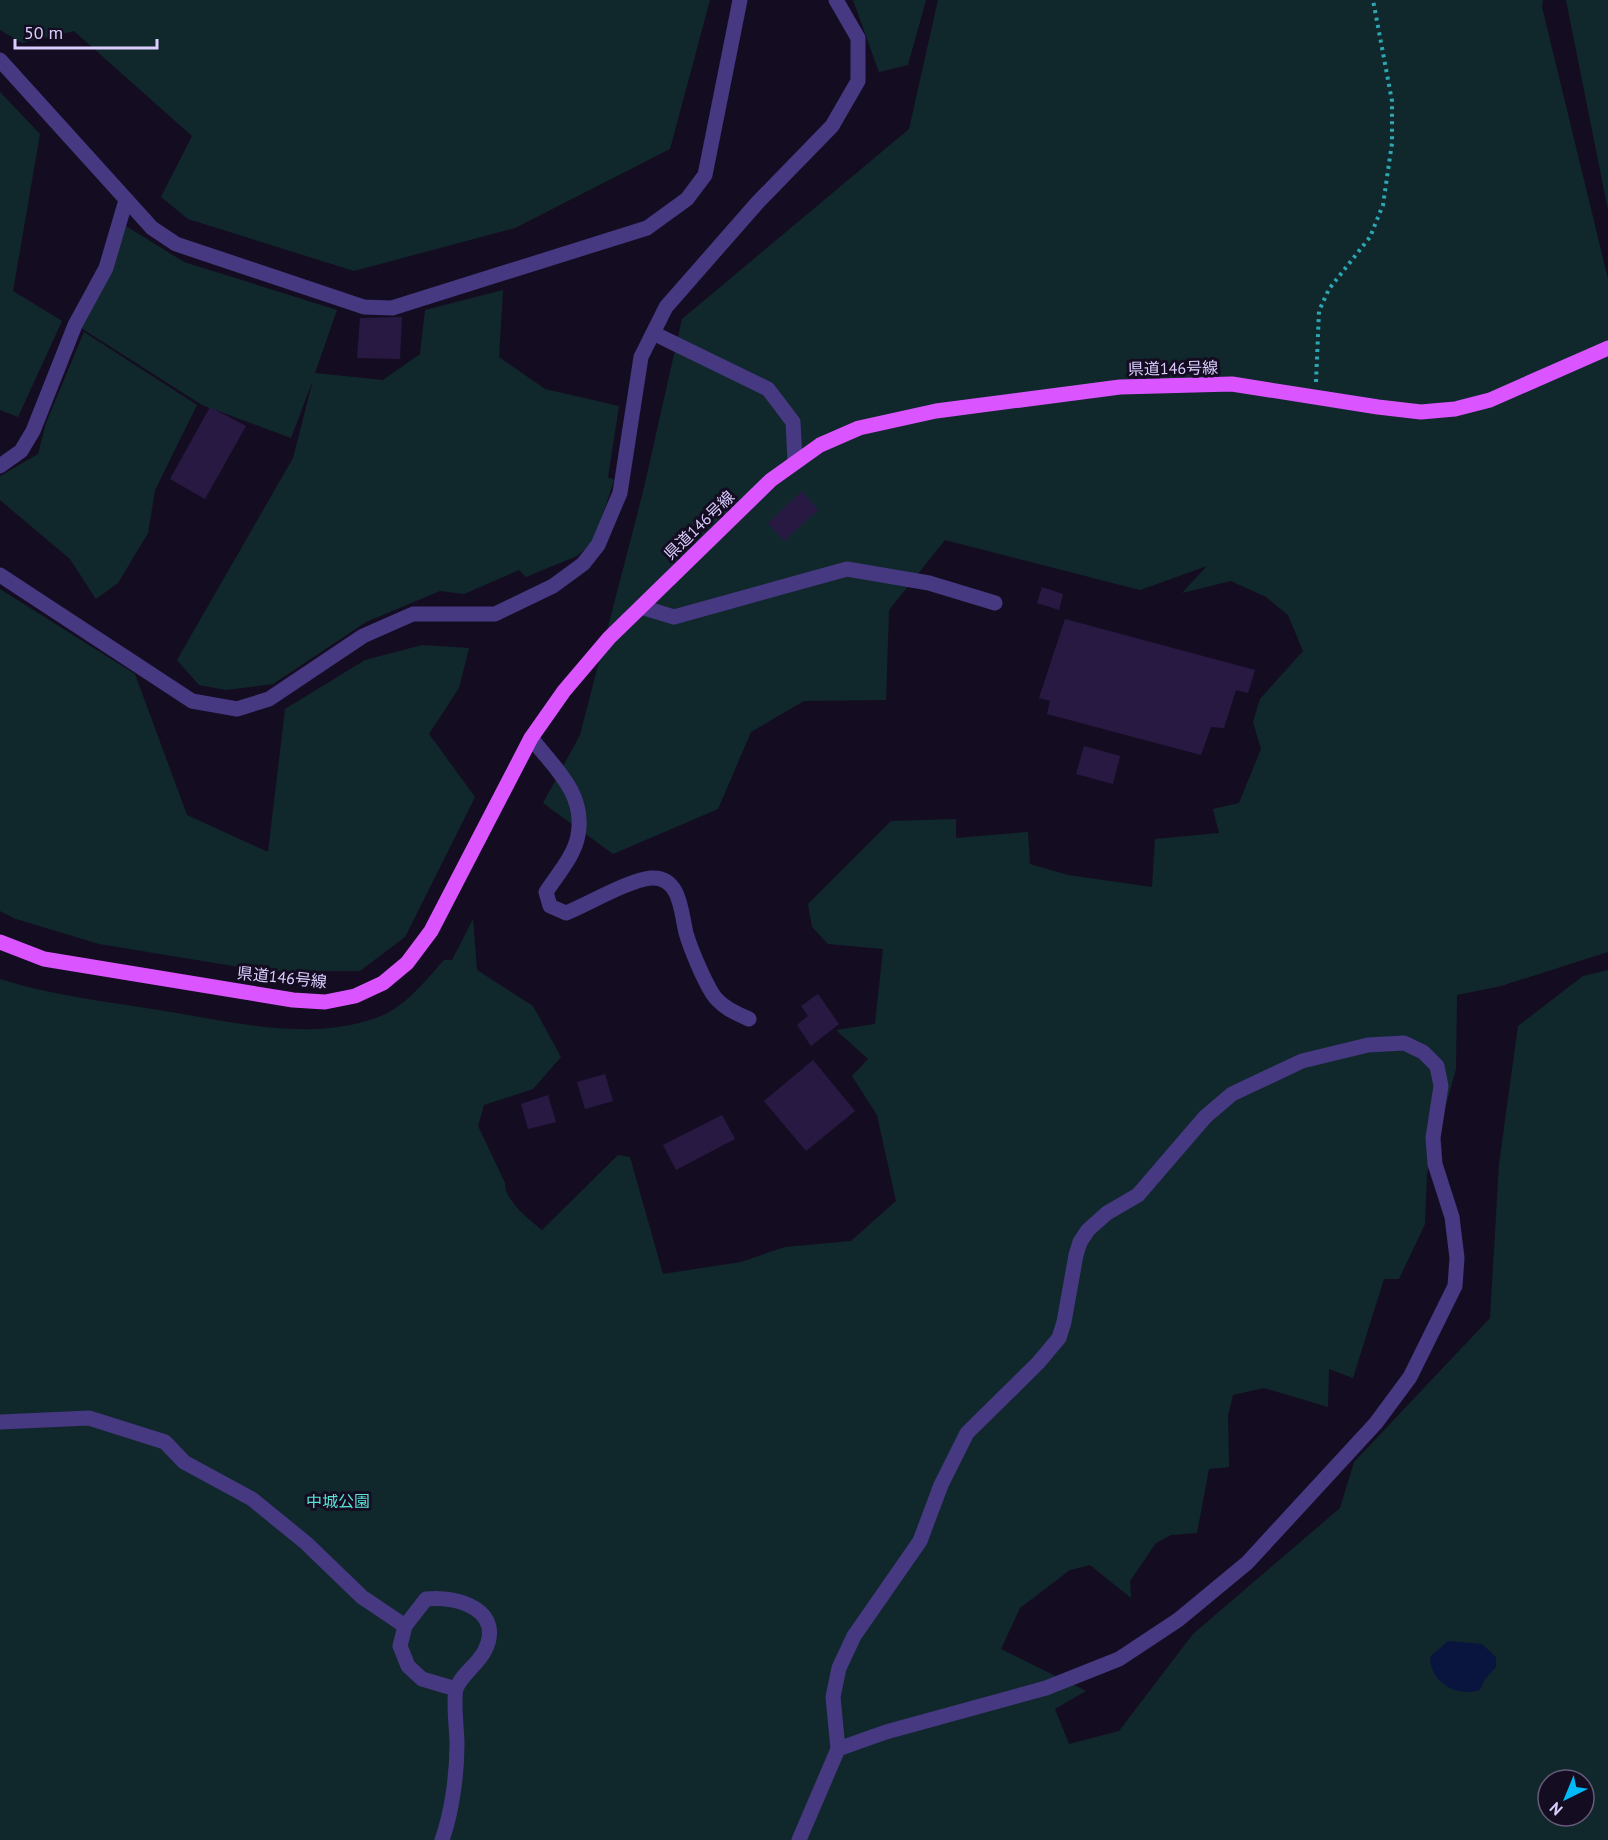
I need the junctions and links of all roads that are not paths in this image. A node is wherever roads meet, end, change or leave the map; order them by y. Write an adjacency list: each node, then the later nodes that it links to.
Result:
1 (740, 0): 4 (street)
2 (836, 0): 5 (street)
3 (0, 60): 4 (street)
4 (126, 200): 8 (street)
5 (653, 333): 7 (street); 9 (street)
6 (1608, 348): 7 (main road, 県道146号線)
7 (795, 461): 11 (main road, 県道146号線)
8 (0, 466)
9 (0, 574)
10 (995, 603): 11 (street)
11 (641, 607): 12 (main road, 県道146号線)
12 (531, 738): 13 (main road, 県道146号線); 14 (street)
13 (0, 942)
14 (749, 1019)
15 (0, 1422): 16 (street)
16 (405, 1626): 17 (street); 17 (street)
17 (456, 1689): 19 (street)
18 (837, 1749): 18 (street); 20 (street)
19 (442, 1840)
20 (799, 1840)

